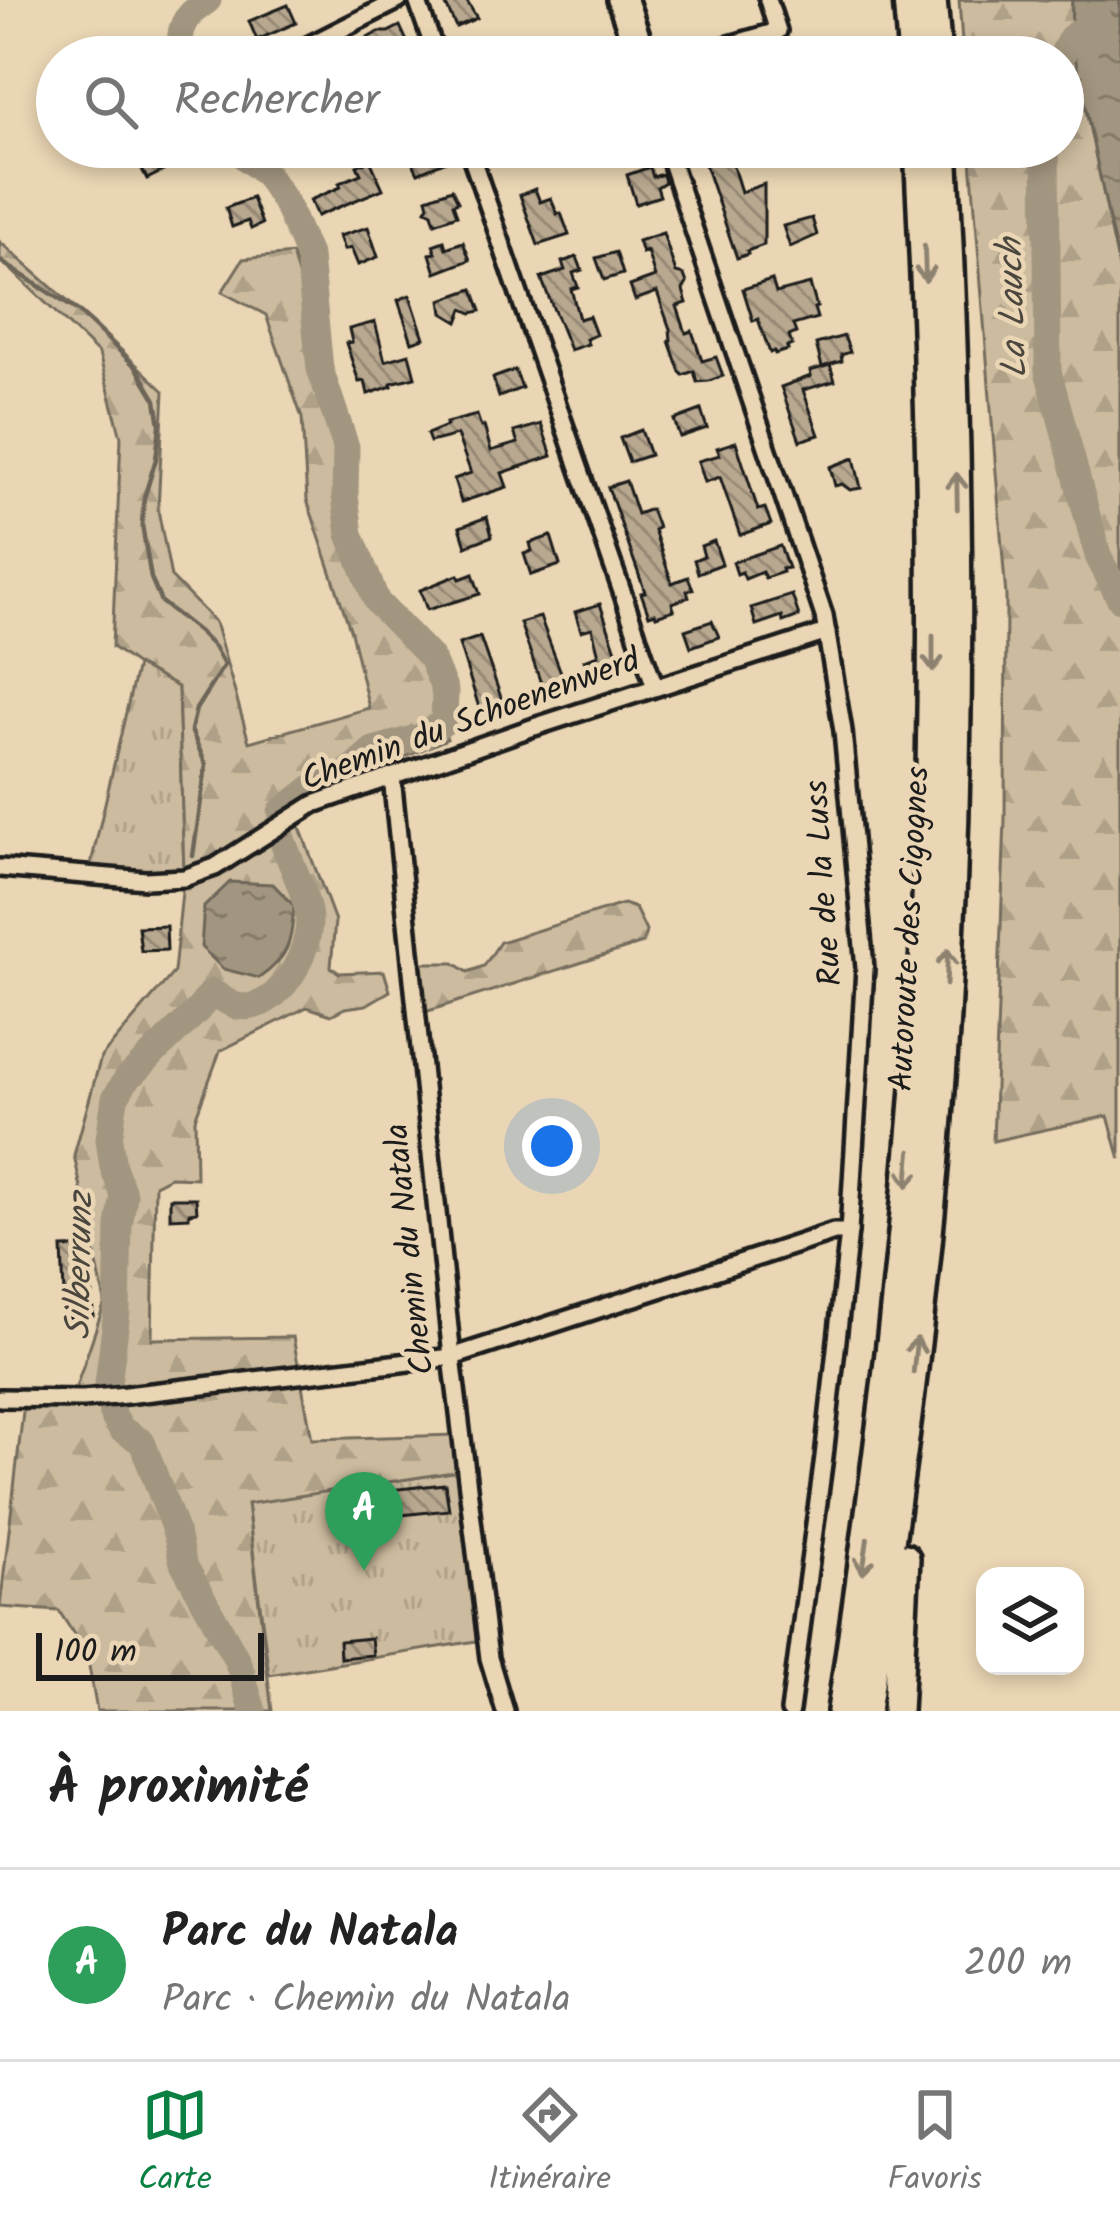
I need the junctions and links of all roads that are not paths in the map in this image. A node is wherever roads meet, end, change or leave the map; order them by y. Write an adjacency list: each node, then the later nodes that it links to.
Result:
1 (399, 0): 8 (street)
2 (417, 0): 9 (street)
3 (616, 0): 10 (street)
4 (629, 0): 11 (street)
5 (769, 0): 12 (street)
6 (908, 0): 13 (highway)
7 (932, 0): 14 (highway)
8 (328, 36)
9 (430, 36)
10 (630, 36)
11 (641, 36)
12 (761, 36)
13 (911, 36)
14 (935, 36)
15 (475, 168): 20 (street)
16 (673, 168): 19 (street, Rue de la Luss)
17 (920, 168): 29 (highway, Autoroute des Cigognes, one-way to 29)
18 (944, 168): 26 (highway, Autoroute des Cigognes, one-way to 18)
19 (827, 632): 20 (street, Chemin du Schoenenwerd); 23 (street, Rue de la Luss)
20 (655, 687): 21 (street, Chemin du Schoenenwerd)
21 (392, 777): 22 (street, Chemin du Schoenenwerd); 24 (street, Chemin du Natala)
22 (0, 868)
23 (849, 1232): 24 (street); 28 (street, Rue de la Luss)
24 (452, 1357): 25 (street); 27 (street, Chemin du Natala)
25 (0, 1398)
26 (901, 1471): 30 (highway, Autoroute des Cigognes); 31 (highway)
27 (505, 1711)
28 (790, 1711)
29 (842, 1711)
30 (866, 1711)
31 (897, 1711)

